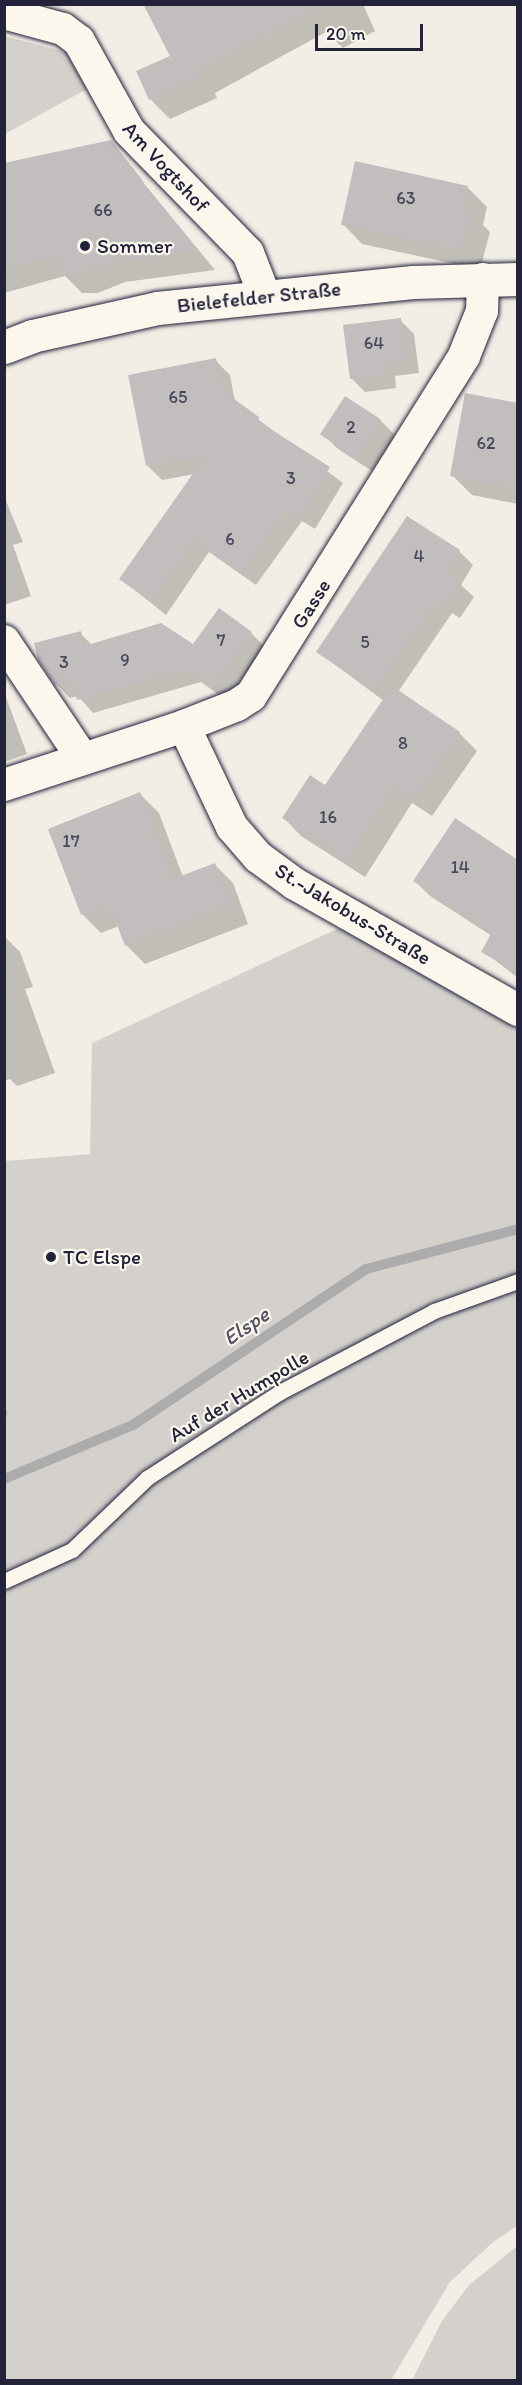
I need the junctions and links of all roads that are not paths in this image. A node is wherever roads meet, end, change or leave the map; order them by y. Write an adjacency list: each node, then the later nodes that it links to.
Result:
1 (4, 14): 4 (street, Am Vogtshof)
2 (483, 279): 3 (main road, Bielefelder Straße); 4 (main road, Bielefelder Straße); 7 (street, Gasse)
3 (518, 279)
4 (264, 294): 5 (main road, Bielefelder Straße)
5 (4, 347)
6 (4, 641): 8 (street)
7 (184, 726): 8 (street, Gasse); 10 (street, St.-Jakobus-Straße)
8 (83, 759): 9 (street, Gasse)
9 (4, 785)
10 (518, 1010)
11 (518, 1281): 12 (lane, Auf der Humpolle)
12 (4, 1581)

